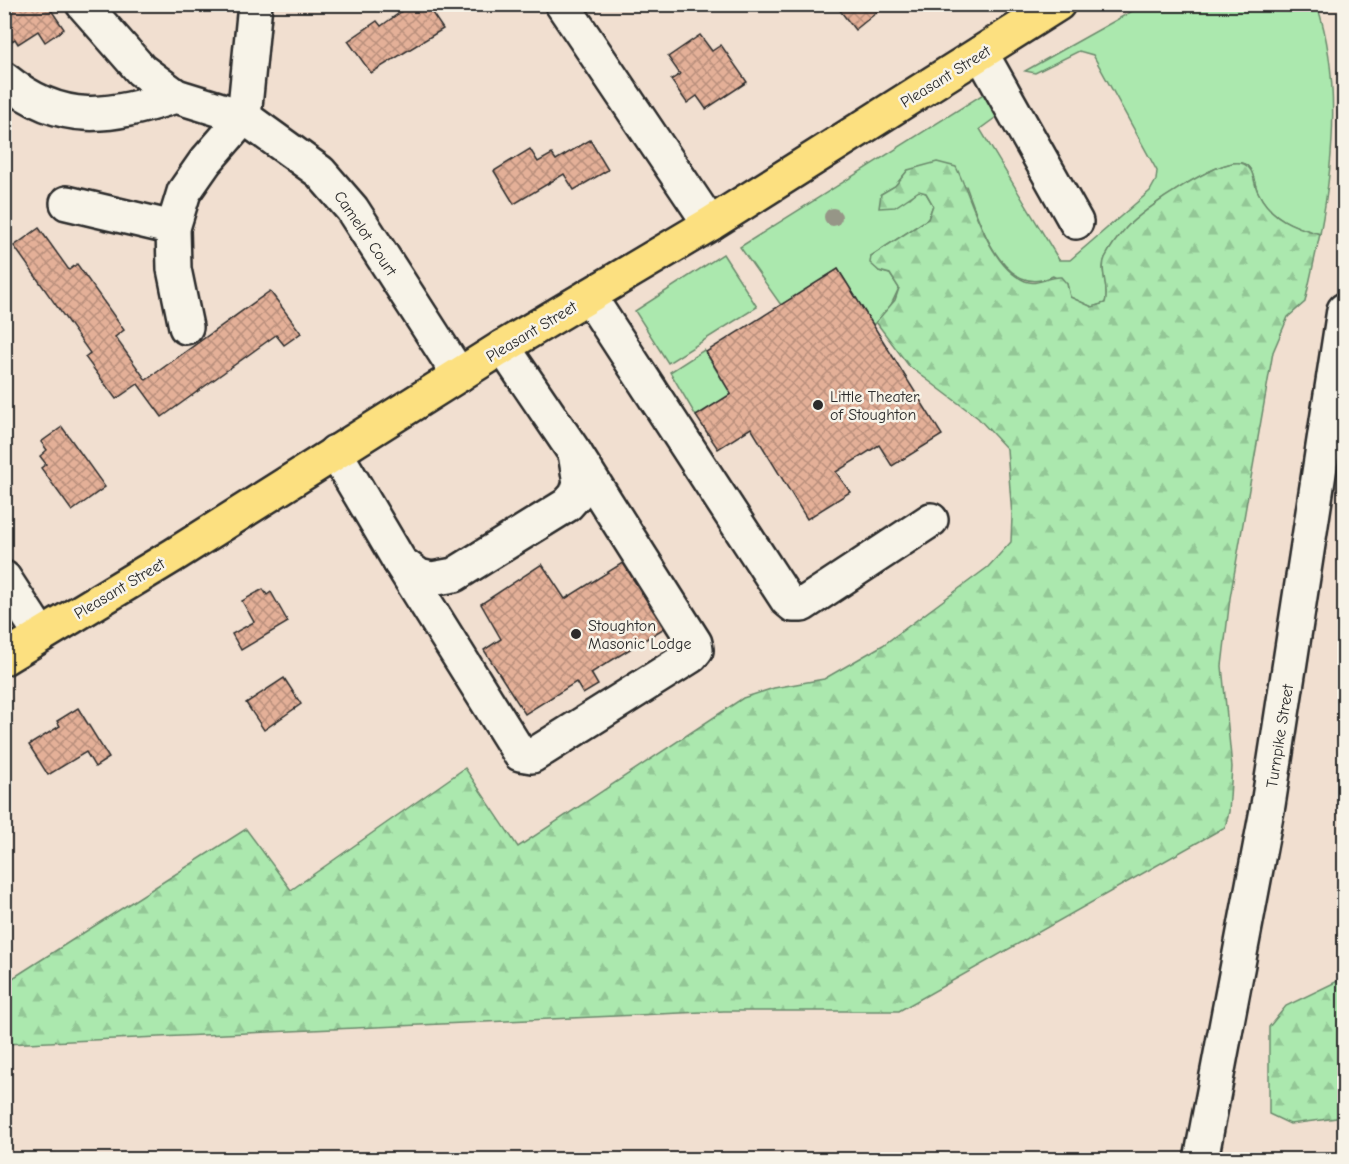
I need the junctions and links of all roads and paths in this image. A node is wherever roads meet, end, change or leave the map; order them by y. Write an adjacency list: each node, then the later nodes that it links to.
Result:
1 (83, 4): 7 (street)
2 (255, 4): 8 (street)
3 (562, 4): 11 (street)
4 (1058, 4): 5 (main road, Pleasant Street)
5 (981, 53): 10 (street); 11 (main road, Pleasant Street)
6 (4, 79): 7 (street)
7 (176, 96): 8 (street, Camelot Court)
8 (244, 117): 12 (street); 17 (street, Camelot Court)
9 (67, 203): 12 (street)
10 (1076, 222)
11 (710, 224): 13 (main road, Pleasant Street)
12 (173, 228): 15 (street)
13 (589, 296): 16 (main road, Pleasant Street); 21 (street)
14 (1344, 310): 18 (street, Turnpike Street)
15 (186, 327)
16 (502, 348): 17 (main road, Pleasant Street); 20 (street)
17 (459, 375): 19 (main road, Pleasant Street)
18 (1334, 451): 26 (street, Turnpike Street)
19 (335, 452): 22 (street); 24 (main road, Pleasant Street)
20 (575, 453): 22 (street); 22 (street)
21 (931, 520)
22 (400, 562)
23 (4, 578): 24 (street)
24 (41, 635): 25 (main road, Pleasant Street)
25 (4, 658)
26 (1201, 1160)

